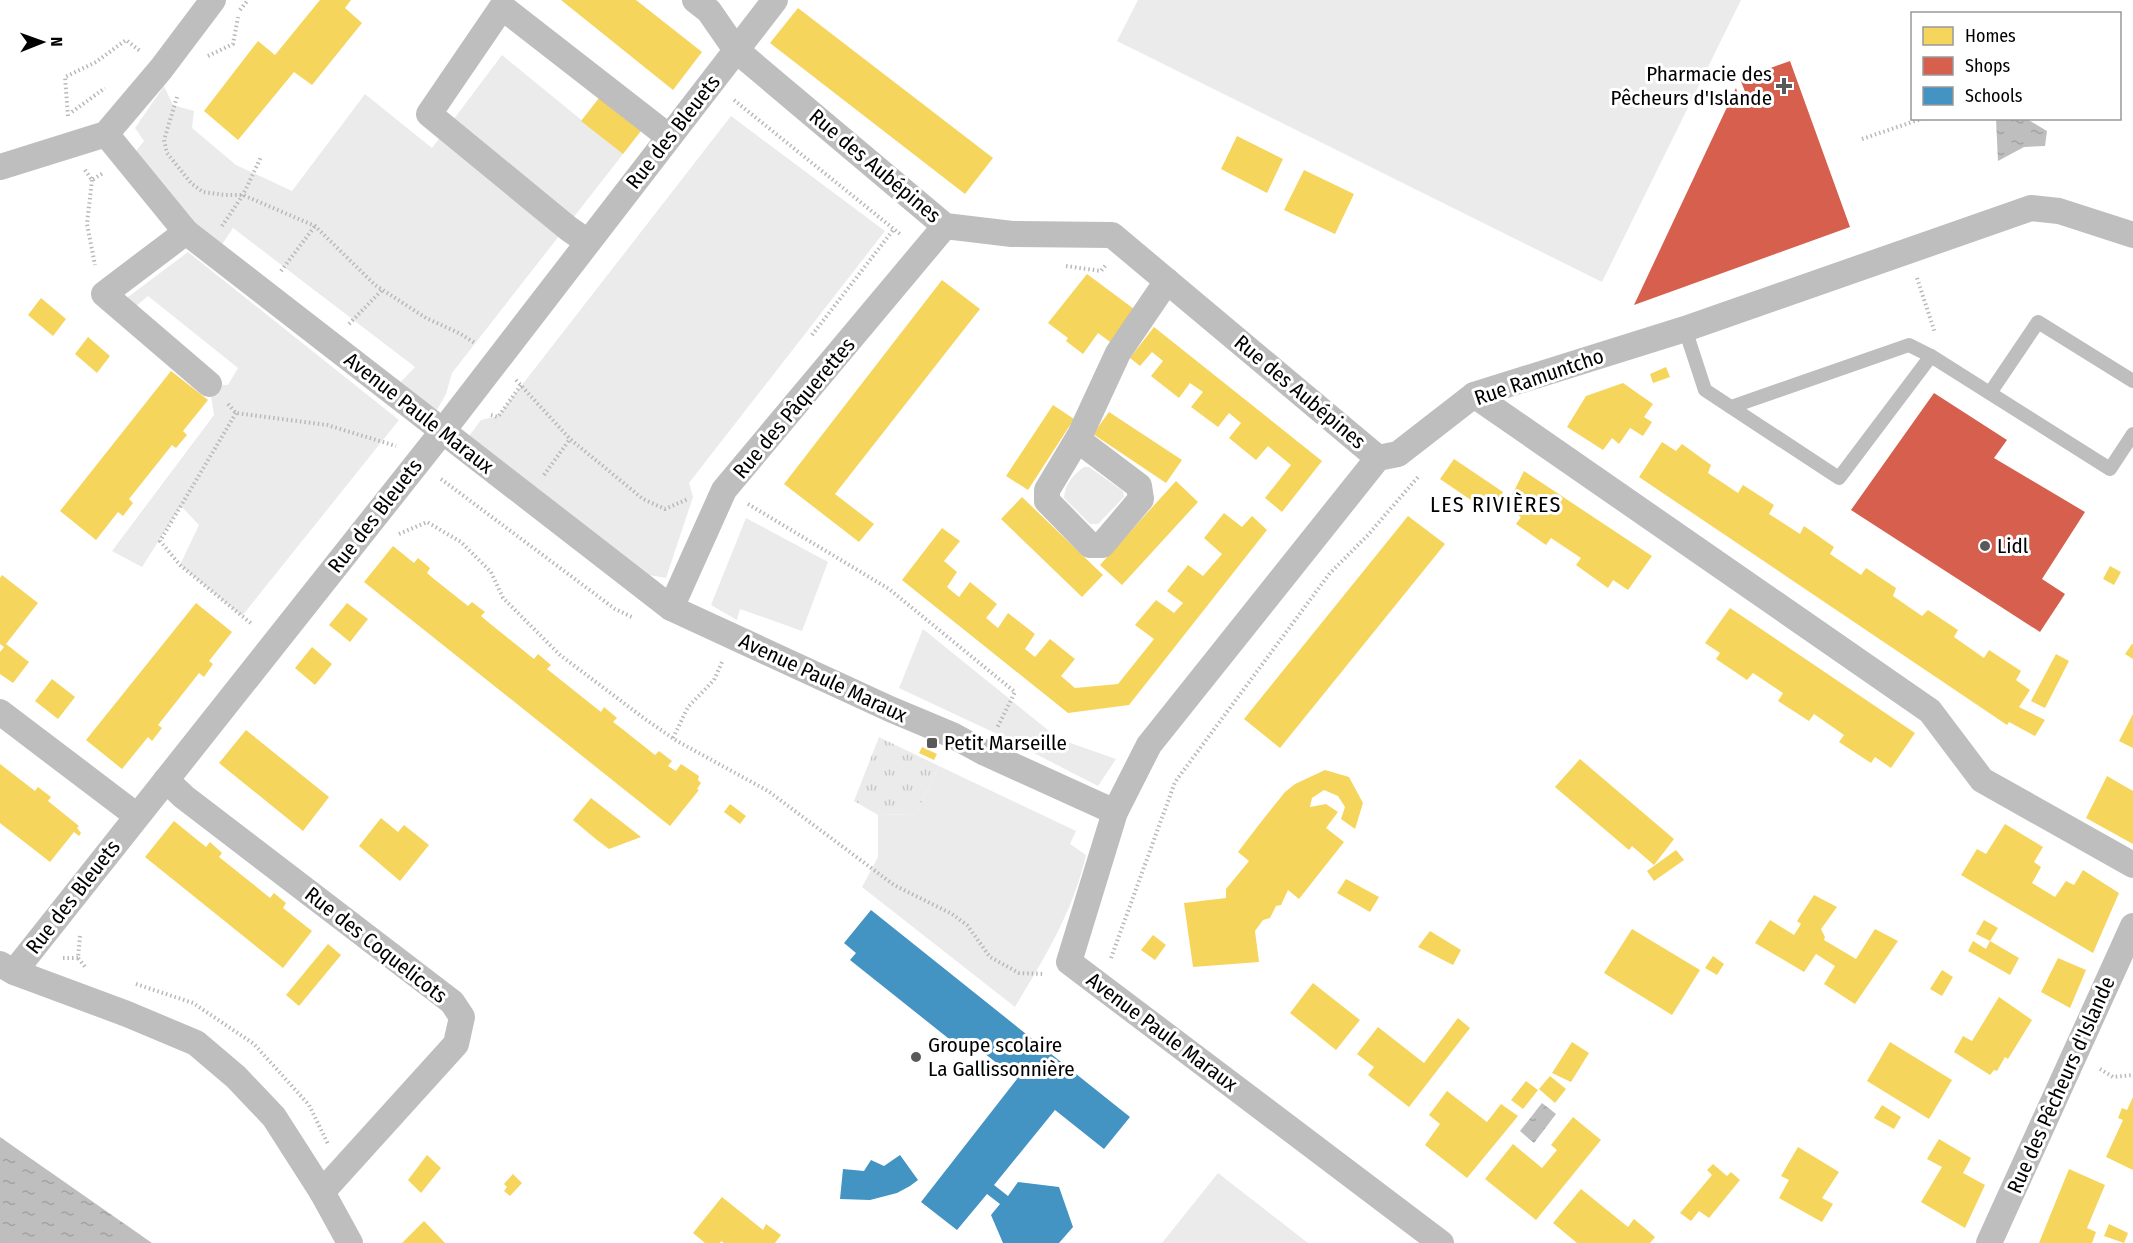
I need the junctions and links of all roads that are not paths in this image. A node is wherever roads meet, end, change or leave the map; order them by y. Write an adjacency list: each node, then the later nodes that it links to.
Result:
1 (213, 0): 5 (street)
2 (696, 0): 4 (street, Rue des Aubépines)
3 (775, 0): 4 (street, Rue des Bleuets)
4 (736, 50): 6 (street, Rue des Bleuets); 8 (street, Rue des Aubépines)
5 (106, 134): 7 (street); 9 (street, Avenue Paule Maraux)
6 (669, 137): 11 (street, Rue des Bleuets); 11 (street)
7 (0, 167)
8 (945, 226): 12 (street, Rue des Aubépines); 24 (street, Rue des Pâquerettes)
9 (186, 232): 16 (street); 20 (street, Avenue Paule Maraux)
10 (2133, 235): 13 (street, Rue Ramuntcho)
11 (588, 242): 20 (street, Rue des Bleuets)
12 (1167, 281): 22 (street); 23 (street, Rue des Aubépines)
13 (1685, 329): 18 (street, Rue Ramuntcho); 19 (lane)
14 (1931, 356): 17 (lane); 19 (lane); 19 (lane)
15 (2133, 381): 17 (lane)
16 (209, 384)
17 (1990, 393): 21 (lane)
18 (1474, 395): 23 (street, Rue Ramuntcho); 29 (street)
19 (1731, 407)
20 (436, 427): 24 (street, Avenue Paule Maraux); 26 (street, Rue des Bleuets)
21 (2133, 434)
22 (1078, 440)
23 (1378, 458): 27 (street)
24 (671, 608): 27 (street, Avenue Paule Maraux)
25 (0, 712): 28 (street)
26 (166, 780): 28 (street, Rue des Bleuets); 32 (street, Rue des Coquelicots)
27 (1115, 812): 34 (street, Avenue Paule Maraux)
28 (137, 816): 31 (street, Rue des Bleuets)
29 (2133, 865)
30 (2133, 926): 35 (street, Rue des Pêcheurs d'Islande)
31 (7, 968): 32 (street)
32 (322, 1192): 33 (street)
33 (350, 1243)
34 (1441, 1243)
35 (1989, 1243)

